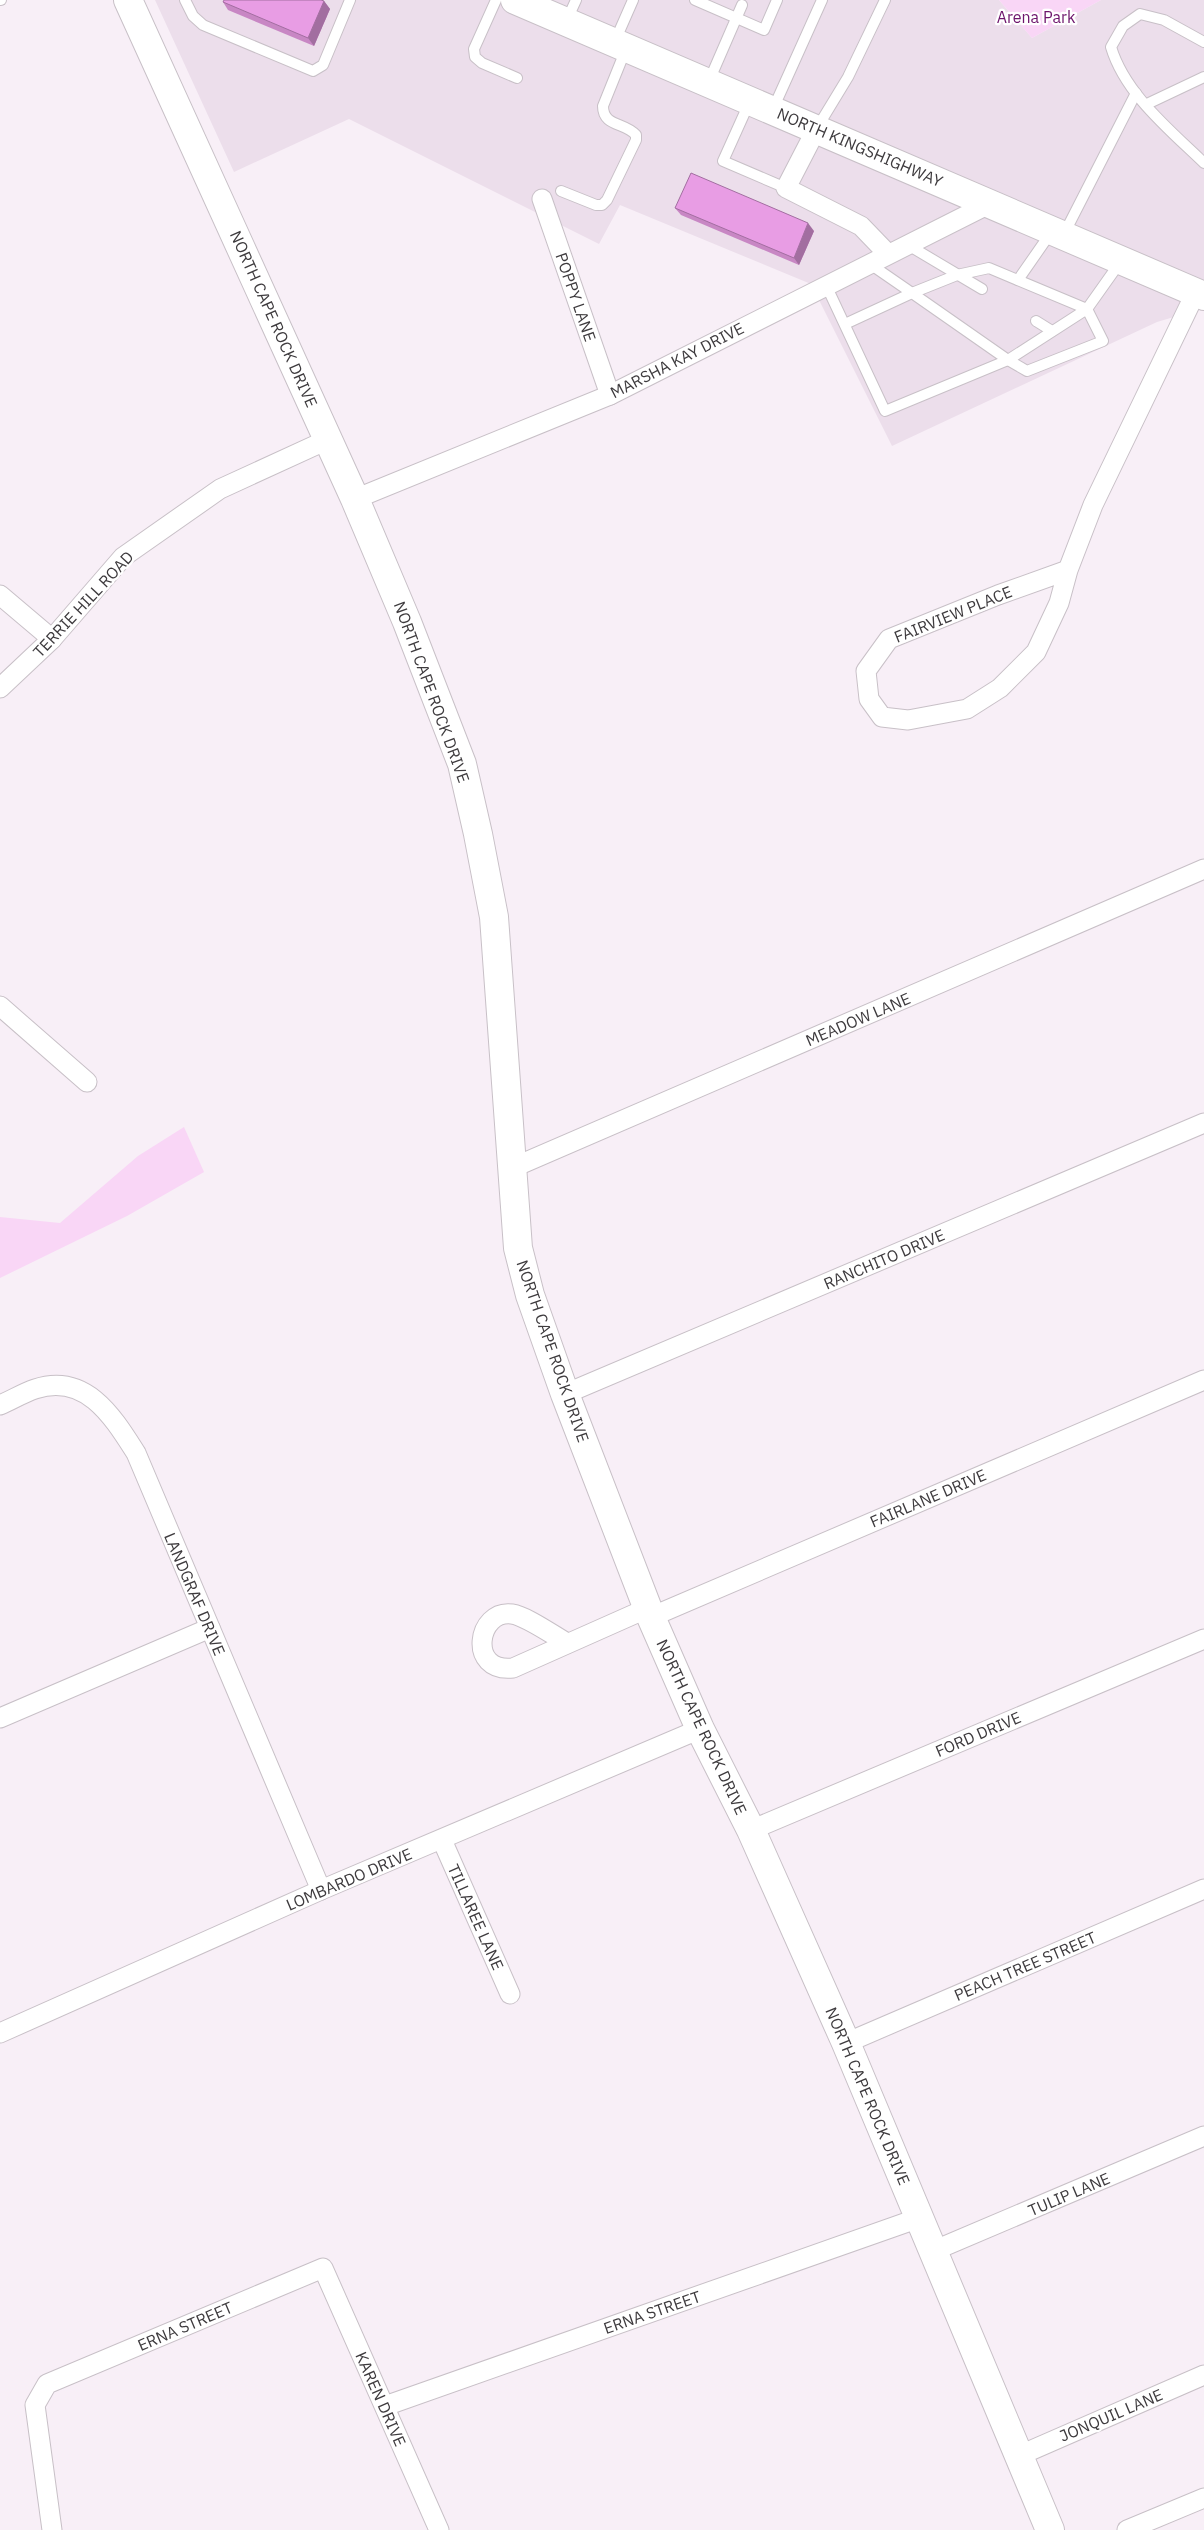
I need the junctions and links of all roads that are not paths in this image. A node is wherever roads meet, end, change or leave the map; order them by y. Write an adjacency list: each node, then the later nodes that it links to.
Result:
1 (128, 0): 46 (street, NORTH CAPE ROCK DRIVE)
2 (185, 0): 10 (lane)
3 (496, 0): 17 (lane)
4 (515, 0): 13 (street, NORTH KINGSHIGHWAY)
5 (633, 0): 16 (lane)
6 (695, 0): 11 (lane)
7 (777, 0): 14 (lane)
8 (822, 0): 22 (lane)
9 (885, 0): 23 (lane)
10 (346, 1)
11 (712, 3): 14 (lane)
12 (742, 5): 14 (lane)
13 (571, 11): 16 (street, NORTH KINGSHIGHWAY)
14 (736, 18): 19 (lane)
15 (1204, 42): 20 (lane)
16 (621, 45): 19 (street, NORTH KINGSHIGHWAY); 26 (lane)
17 (517, 78)
18 (1204, 78): 21 (lane)
19 (708, 82): 22 (street, NORTH KINGSHIGHWAY)
20 (1136, 93): 21 (lane); 29 (lane)
21 (1147, 104): 24 (lane)
22 (762, 105): 23 (street, NORTH KINGSHIGHWAY); 25 (lane)
23 (817, 128): 25 (street); 28 (street, NORTH KINGSHIGHWAY)
24 (1204, 163)
25 (786, 188): 31 (street)
26 (561, 191)
27 (542, 199): 45 (street, POPPY LANE)
28 (991, 204): 29 (street, NORTH KINGSHIGHWAY); 30 (street, MARSHA KAY DRIVE)
29 (1058, 233): 32 (street, NORTH KINGSHIGHWAY); 35 (lane)
30 (908, 245): 31 (street, MARSHA KAY DRIVE); 34 (lane)
31 (888, 254): 33 (street, MARSHA KAY DRIVE)
32 (1122, 260): 39 (street, NORTH KINGSHIGHWAY); 40 (lane)
33 (870, 264): 36 (street, MARSHA KAY DRIVE); 38 (lane)
34 (957, 275): 35 (lane); 37 (lane); 38 (lane)
35 (1018, 280): 40 (lane)
36 (826, 285): 42 (lane); 45 (street, MARSHA KAY DRIVE)
37 (982, 289)
38 (912, 293): 42 (lane); 44 (lane)
39 (1200, 294): 48 (street, FAIRVIEW PLACE)
40 (1086, 309): 43 (lane); 44 (lane)
41 (1036, 321): 43 (lane)
42 (845, 324): 44 (lane)
43 (1052, 331): 44 (lane)
44 (1008, 360)
45 (610, 394): 47 (street, MARSHA KAY DRIVE)
46 (329, 439): 47 (street, NORTH CAPE ROCK DRIVE); 50 (street, TERRIE HILL ROAD)
47 (355, 499): 56 (street, NORTH CAPE ROCK DRIVE)
48 (1068, 570): 48 (street, FAIRVIEW PLACE)
49 (0, 595): 50 (street)
50 (52, 638): 51 (street, TERRIE HILL ROAD)
51 (0, 688)
52 (1204, 869): 56 (street, MEADOW LANE)
53 (0, 1006): 54 (street)
54 (87, 1082)
55 (1204, 1123): 58 (street, RANCHITO DRIVE)
56 (512, 1168): 58 (street, NORTH CAPE ROCK DRIVE)
57 (1204, 1380): 60 (street, FAIRLANE DRIVE)
58 (565, 1394): 60 (street, NORTH CAPE ROCK DRIVE)
59 (0, 1405): 61 (street, LANDGRAF DRIVE)
60 (650, 1612): 63 (street, FAIRLANE DRIVE); 65 (street, NORTH CAPE ROCK DRIVE)
61 (210, 1628): 64 (street); 69 (street, LANDGRAF DRIVE)
62 (1204, 1639): 66 (street, FORD DRIVE)
63 (567, 1643)
64 (0, 1718)
65 (700, 1729): 66 (street, NORTH CAPE ROCK DRIVE); 67 (street, LOMBARDO DRIVE)
66 (751, 1830): 72 (street, NORTH CAPE ROCK DRIVE)
67 (442, 1840): 69 (street, LOMBARDO DRIVE); 70 (street, TILLAREE LANE)
68 (1204, 1889): 72 (street, PEACH TREE STREET)
69 (321, 1890): 71 (street, LOMBARDO DRIVE)
70 (510, 1994)
71 (0, 2033)
72 (846, 2042): 74 (street, NORTH CAPE ROCK DRIVE)
73 (1204, 2136): 75 (street, TULIP LANE)
74 (918, 2218): 75 (street, NORTH CAPE ROCK DRIVE); 78 (street, ERNA STREET)
75 (933, 2251): 79 (street, NORTH CAPE ROCK DRIVE)
76 (323, 2268): 78 (street, KAREN DRIVE); 81 (street, ERNA STREET)
77 (1204, 2375): 79 (street, JONQUIL LANE)
78 (385, 2406): 82 (street, KAREN DRIVE)
79 (1018, 2456): 83 (street, NORTH CAPE ROCK DRIVE)
80 (1204, 2498): 84 (street)
81 (52, 2530)
82 (439, 2530)
83 (1050, 2530)
84 (1127, 2530)

